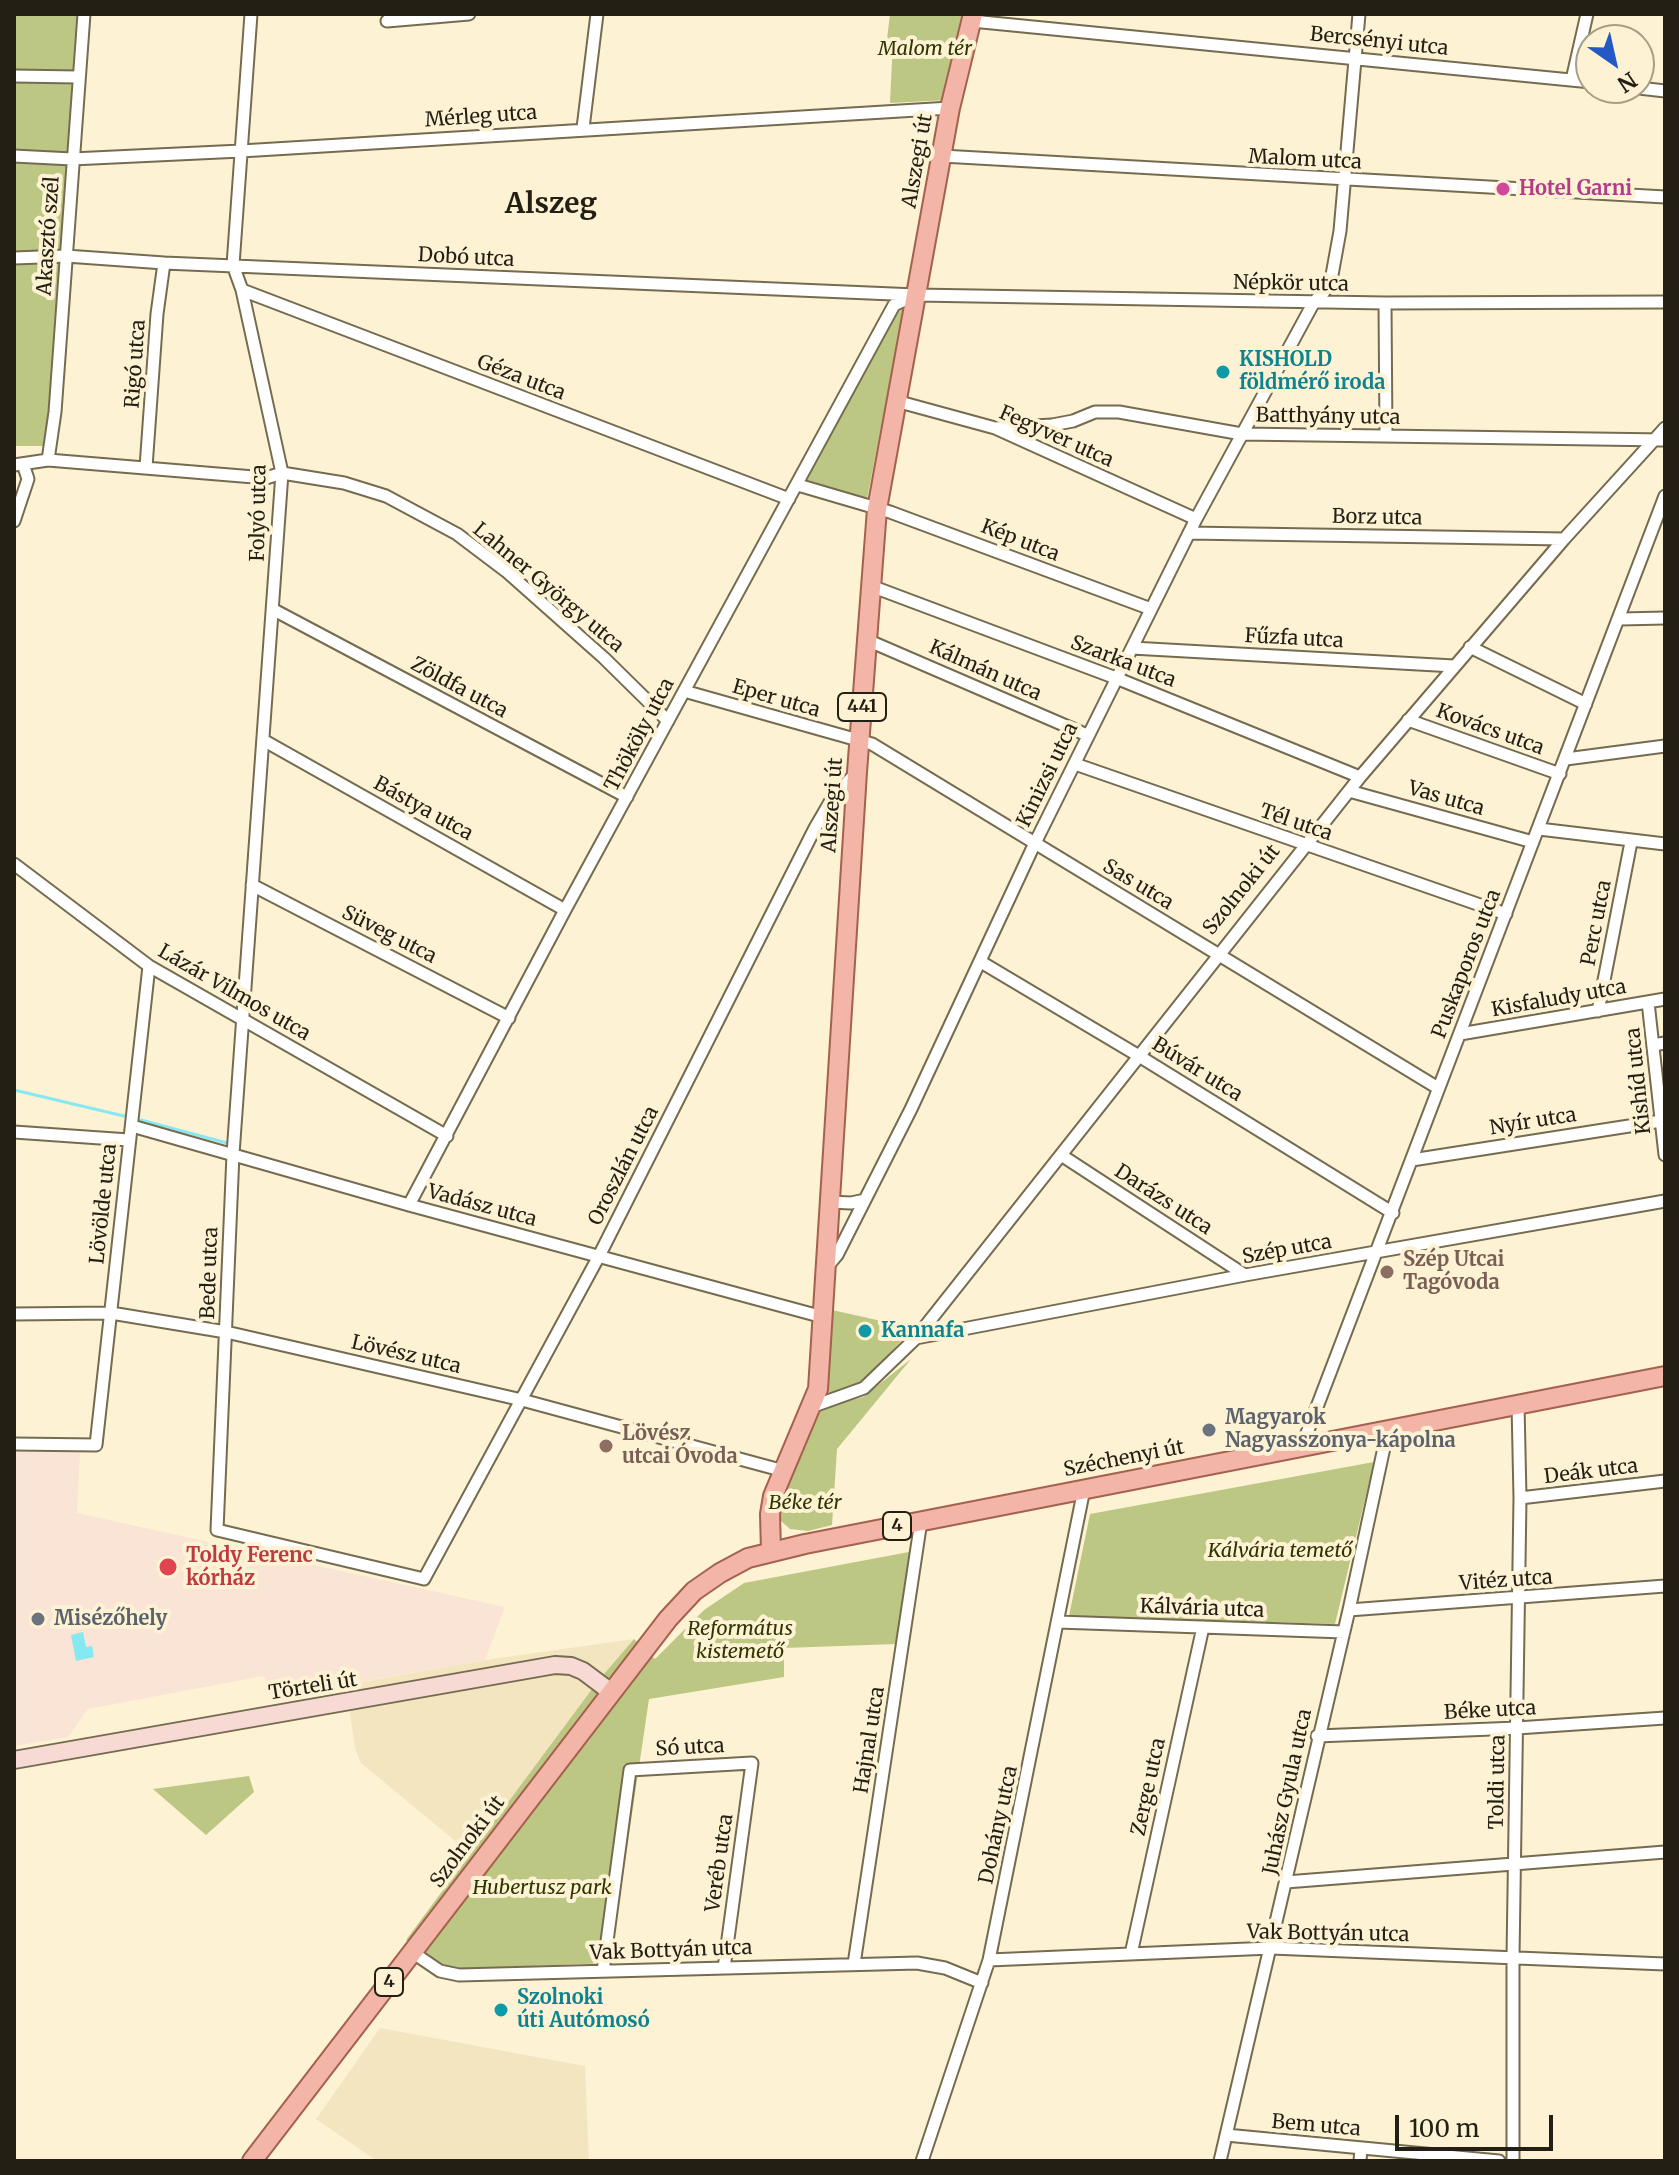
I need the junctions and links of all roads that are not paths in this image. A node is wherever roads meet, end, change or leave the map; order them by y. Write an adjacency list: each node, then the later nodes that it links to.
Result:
1 (84, 14): 11 (street, Akasztó szél)
2 (251, 14): 16 (street, Folyó utca)
3 (469, 14): 8 (street)
4 (597, 14): 15 (street)
5 (1359, 14): 9 (street, Kinizsi utca)
6 (1587, 14): 12 (street)
7 (972, 17): 9 (street, Bercsényi utca); 14 (main road, Alszegi út / 441)
8 (387, 21)
9 (1355, 57): 12 (street, Bercsényi utca); 20 (street, Kinizsi utca)
10 (14, 76): 11 (street)
11 (78, 77): 19 (street, Akasztó szél)
12 (1572, 80): 13 (street, Bercsényi utca)
13 (1575, 80)
14 (950, 108): 15 (street, Mérleg utca); 18 (main road, Alszegi út / 441)
15 (583, 128): 16 (street, Mérleg utca)
16 (241, 151): 19 (street, Mérleg utca); 25 (street, Folyó utca)
17 (14, 156): 19 (street, Mérleg utca)
18 (942, 156): 20 (street, Malom utca); 27 (main road, Alszegi út / 441)
19 (72, 159): 22 (street, Akasztó szél)
20 (1343, 180): 21 (street, Malom utca); 28 (street, Kinizsi utca)
21 (1665, 197)
22 (66, 256): 23 (street, Dobó utca); 24 (street, Dobó utca); 37 (street, Akasztó szél)
23 (14, 258)
24 (164, 263): 25 (street, Dobó utca); 39 (street, Rigó utca)
25 (233, 265): 26 (street, Folyó utca); 27 (street, Dobó utca)
26 (242, 290): 40 (street, Folyó utca); 43 (street, Géza utca)
27 (916, 295): 28 (street, Népkör utca); 31 (main road, Alszegi út / 441); 41 (street, Thököly utca)
28 (1314, 302): 30 (street, Népkör utca); 34 (street, Kinizsi utca)
29 (1665, 302): 30 (street, Népkör utca)
30 (1385, 303): 35 (street)
31 (896, 401): 32 (street, Fegyver utca); 44 (main road, Alszegi út / 441)
32 (995, 428): 34 (street, Batthyány utca); 45 (street, Fegyver utca)
33 (1665, 428): 36 (street, Szolnoki út)
34 (1242, 434): 35 (street, Batthyány utca); 45 (street, Kinizsi utca)
35 (1386, 436): 36 (street, Batthyány utca)
36 (1660, 440): 48 (street, Szolnoki út)
37 (48, 460): 38 (street, Lahner György utca); 39 (street, Lahner György utca)
38 (19, 464): 46 (street)
39 (146, 467): 40 (street, Lahner György utca)
40 (282, 473): 51 (street, Folyó utca); 62 (street, Lahner György utca)
41 (798, 485): 43 (street, Thököly utca); 44 (street)
42 (1665, 496): 53 (street, Puskaporos utca)
43 (789, 499): 59 (street, Thököly utca)
44 (877, 509): 49 (main road, Alszegi út / 441); 50 (street, Kép utca)
45 (1196, 519): 47 (street, Kinizsi utca)
46 (14, 521)
47 (1189, 533): 48 (street, Borz utca); 50 (street, Kinizsi utca)
48 (1564, 539): 55 (street, Szolnoki út)
49 (871, 586): 54 (main road, Alszegi út / 441); 58 (street, Szarka utca)
50 (1151, 609): 56 (street, Kinizsi utca)
51 (274, 610): 64 (street, Folyó utca); 73 (street, Zöldfa utca)
52 (1665, 618): 53 (street)
53 (1620, 619): 60 (street, Puskaporos utca)
54 (867, 640): 63 (street, Kálmán utca); 65 (main road, Alszegi út / 441)
55 (1470, 647): 57 (street, Szolnoki út); 60 (street)
56 (1132, 648): 57 (street, Fűzfa utca); 58 (street, Kinizsi utca)
57 (1454, 666): 61 (street, Szolnoki út)
58 (1116, 678): 63 (street, Kinizsi utca); 71 (street, Szarka utca)
59 (684, 691): 62 (street, Thököly utca); 65 (street, Eper utca)
60 (1586, 704): 67 (street, Puskaporos utca)
61 (1408, 720): 70 (street, Kovács utca); 71 (street, Szolnoki út)
62 (668, 721): 73 (street, Thököly utca)
63 (1087, 735): 68 (street, Kinizsi utca)
64 (263, 740): 81 (street, Folyó utca); 82 (street, Bástya utca)
65 (859, 741): 69 (main road, Alszegi út / 441); 78 (street, Sas utca)
66 (1665, 746): 67 (street)
67 (1566, 759): 70 (street, Puskaporos utca)
68 (1075, 764): 78 (street, Kinizsi utca); 79 (street, Tél utca)
69 (857, 772): 107 (main road, Alszegi út / 441); 111 (street, Oroszlán utca)
70 (1560, 774): 74 (street, Puskaporos utca)
71 (1360, 777): 72 (street, Szolnoki út)
72 (1349, 791): 75 (street, Vas utca); 79 (street, Szolnoki út)
73 (627, 797): 82 (street, Thököly utca)
74 (1539, 829): 75 (street, Puskaporos utca); 76 (street)
75 (1533, 842): 83 (street, Puskaporos utca)
76 (1631, 842): 77 (street); 89 (street, Perc utca)
77 (1665, 844)
78 (1034, 845): 84 (street, Sas utca); 85 (street, Kinizsi utca)
79 (1306, 846): 83 (street, Tél utca); 84 (street, Szolnoki út)
80 (14, 864): 86 (street, Lázár Vilmos utca)
81 (252, 885): 90 (street, Folyó utca); 91 (street, Süveg utca)
82 (565, 910): 91 (street, Thököly utca)
83 (1506, 914): 92 (street, Puskaporos utca)
84 (1219, 954): 94 (street, Szolnoki út); 95 (street, Sas utca)
85 (981, 962): 94 (street, Búvár utca); 105 (street, Kinizsi utca)
86 (149, 966): 90 (street, Lázár Vilmos utca); 97 (street, Lövölde utca)
87 (1665, 999): 88 (street, Kisfaludy utca)
88 (1648, 1002): 89 (street, Kisfaludy utca); 93 (street, Kishíd utca)
89 (1598, 1011): 92 (street, Kisfaludy utca)
90 (242, 1017): 99 (street, Lázár Vilmos utca); 101 (street, Bede utca)
91 (509, 1018): 99 (street, Thököly utca)
92 (1460, 1034): 95 (street, Puskaporos utca)
93 (1659, 1044): 96 (street, Kishíd utca)
94 (1139, 1056): 102 (street, Szolnoki út); 109 (street, Búvár utca)
95 (1438, 1088): 104 (street, Puskaporos utca)
96 (1661, 1121): 103 (street, Kishíd utca); 104 (street, Nyír utca)
97 (132, 1126): 100 (street, Lövölde utca); 101 (street, Vadász utca)
98 (14, 1132): 100 (street)
99 (447, 1136): 108 (street, Thököly utca)
100 (129, 1140): 114 (street, Lövölde utca)
101 (233, 1154): 108 (street, Vadász utca); 117 (street, Bede utca)
102 (1061, 1155): 113 (street, Darázs utca); 118 (street, Szolnoki út)
103 (1665, 1155)
104 (1412, 1160): 109 (street, Puskaporos utca)
105 (865, 1200): 107 (street); 112 (street, Kinizsi utca)
106 (1665, 1201): 110 (street, Szép utca)
107 (830, 1202): 112 (main road, Alszegi út / 441)
108 (409, 1205): 111 (street, Vadász utca)
109 (1393, 1213): 110 (street, Puskaporos utca)
110 (1377, 1253): 113 (street, Szép utca); 125 (street, Puskaporos utca)
111 (599, 1256): 116 (street, Vadász utca); 120 (street, Oroszlán utca)
112 (826, 1269): 116 (main road, Alszegi út / 441)
113 (1245, 1275): 118 (street, Szép utca)
114 (111, 1313): 115 (street, Lövész utca); 117 (street, Lövész utca); 124 (street, Lövölde utca)
115 (14, 1314)
116 (823, 1317): 122 (main road, Alszegi út / 441)
117 (226, 1332): 120 (street, Lövész utca); 135 (street, Bede utca)
118 (916, 1338): 122 (street, Szolnoki út)
119 (1665, 1376): 121 (main road, Széchenyi út / 4)
120 (522, 1400): 126 (street, Lövész utca); 135 (street, Oroszlán utca)
121 (1518, 1404): 123 (main road, Széchenyi út / 4); 129 (street, Toldi utca)
122 (811, 1407): 126 (main road, Alszegi út / 441)
123 (1388, 1429): 125 (main road, Széchenyi út / 4); 138 (street, Juhász Gyula utca)
124 (14, 1444)
125 (1306, 1445): 128 (main road, Széchenyi út / 4)
126 (784, 1471): 130 (main road, Alszegi út / 441)
127 (1665, 1481): 129 (street, Deák utca)
128 (1084, 1489): 131 (main road, Széchenyi út / 4); 139 (street, Dohány utca)
129 (1520, 1498): 137 (street, Toldi utca)
130 (770, 1514): 132 (main road); 133 (main road, Alszegi út / 441)
131 (921, 1521): 132 (main road, Széchenyi út / 4); 156 (street, Hajnal utca)
132 (805, 1544): 133 (main road, Széchenyi út / 4)
133 (771, 1551): 134 (main road, Széchenyi út / 4)
134 (735, 1565): 142 (main road, Szolnoki út / 4)
135 (424, 1579)
136 (1665, 1586): 137 (street, Vitéz utca)
137 (1519, 1598): 138 (street, Vitéz utca); 144 (street, Toldi utca)
138 (1349, 1610): 141 (street, Juhász Gyula utca)
139 (1058, 1622): 140 (street, Kálvária utca); 155 (street, Dohány utca)
140 (1203, 1627): 141 (street, Kálvária utca); 153 (street, Zerge utca)
141 (1344, 1632): 145 (street, Juhász Gyula utca)
142 (611, 1692): 146 (main road, Törteli út); 152 (main road, Szolnoki út / 4)
143 (1665, 1718): 144 (street, Béke utca)
144 (1517, 1728): 145 (street, Béke utca); 149 (street, Toldi utca)
145 (1317, 1736): 150 (street, Juhász Gyula utca)
146 (14, 1760)
147 (752, 1763): 158 (street, Veréb utca); 159 (street, Só utca)
148 (1665, 1852): 149 (street)
149 (1514, 1864): 150 (street); 154 (street, Toldi utca)
150 (1286, 1882): 151 (street, Juhász Gyula utca)
151 (1271, 1948): 153 (street, Vak Bottyán utca); 154 (street, Vak Bottyán utca); 161 (street, Juhász Gyula utca)
152 (412, 1952): 159 (street, Vak Bottyán utca); 163 (main road, Szolnoki út / 4)
153 (1131, 1954): 155 (street, Vak Bottyán utca)
154 (1513, 1957): 157 (street, Vak Bottyán utca); 167 (street, Toldi utca)
155 (989, 1960): 160 (street, Dohány utca)
156 (854, 1964): 158 (street, Vak Bottyán utca); 160 (street, Vak Bottyán utca)
157 (1665, 1964)
158 (724, 1968): 159 (street, Vak Bottyán utca)
159 (603, 1971)
160 (982, 1983): 164 (street, Dohány utca)
161 (1226, 2135): 162 (street, Bem utca); 165 (street, Juhász Gyula utca)
162 (1360, 2155): 166 (street, Bem utca)
163 (252, 2161)
164 (922, 2161)
165 (1220, 2161)
166 (1499, 2161)
167 (1513, 2161)

